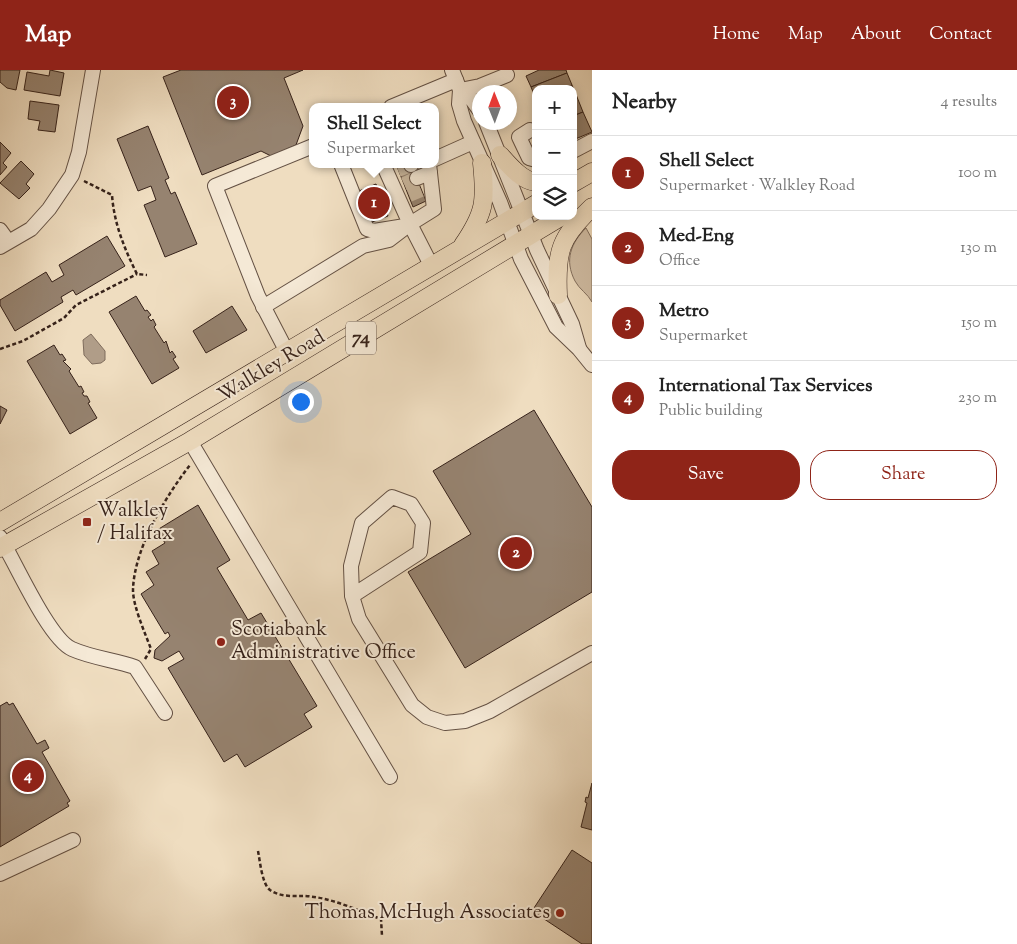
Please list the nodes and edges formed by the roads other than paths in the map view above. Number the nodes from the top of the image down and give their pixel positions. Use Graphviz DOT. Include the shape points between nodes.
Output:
graph roads {
  1 [pos="93,70"];
  2 [pos="507,75"];
  3 [pos="456,80"];
  4 [pos="472,100"];
  5 [pos="401,103"];
  6 [pos="489,130"];
  7 [pos="530,130"];
  8 [pos="592,141"];
  9 [pos="473,142"];
  10 [pos="309,148"];
  11 [pos="577,149"];
  12 [pos="500,155"];
  13 [pos="439,157"];
  14 [pos="532,159"];
  15 [pos="482,163"];
  16 [pos="343,168"];
  17 [pos="399,168"];
  18 [pos="592,172"];
  19 [pos="577,180"];
  20 [pos="532,182"];
  21 [pos="415,184"];
  22 [pos="592,198"];
  23 [pos="592,206"];
  24 [pos="577,207"];
  25 [pos="522,212"];
  26 [pos="555,220"];
  27 [pos="410,224"];
  28 [pos="531,234"];
  29 [pos="3,240"];
  30 [pos="514,244"];
  31 [pos="459,251"];
  32 [pos="432,267"];
  33 [pos="558,295"];
  34 [pos="263,307"];
  35 [pos="579,349"];
  36 [pos="290,350"];
  37 [pos="592,365"];
  38 [pos="308,370"];
  39 [pos="194,448"];
  40 [pos="0,522"];
  41 [pos="2,543"];
  42 [pos="352,596"];
  43 [pos="592,653"];
  44 [pos="165,713"];
  45 [pos="390,776"];
  46 [pos="73,840"];
  47 [pos="0,874"];
  1 -- 29 [label="street" via="72,175 31,229"];
  2 -- 3 [label="street" via="480,86"];
  3 -- 4 [label="street"];
  3 -- 5 [label="street"];
  3 -- 9 [label="street" via="459,104"];
  6 -- 12 [label="street"];
  7 -- 14 [label="street" via="519,137"];
  8 -- 11 [label="street"];
  9 -- 13 [label="street"];
  9 -- 15 [label="street"];
  10 -- 34 [label="street" via="215,186"];
  12 -- 20 [label="main road" via="515,171"];
  12 -- 25 [label="street"];
  15 -- 25 [label="street"];
  15 -- 31 [label="main road" via="483,205 479,222"];
  16 -- 27 [label="street" via="368,229 374,231"];
  17 -- 21 [label="street"];
  18 -- 19 [label="main road"];
  21 -- 27 [label="street"];
  21 -- 27 [label="street" via="434,209"];
  22 -- 24 [label="main road"];
  23 -- 33 [label="main road" via="565,236 558,266"];
  25 -- 28 [label="street"];
  25 -- 30 [label="street"];
  25 -- 31 [label="main road, Walkley Road / 74"];
  26 -- 28 [label="main road, Walkley Road / 74"];
  27 -- 32 [label="street"];
  27 -- 34 [label="street" via="389,240 363,246"];
  28 -- 30 [label="main road, Walkley Road / 74"];
  28 -- 33 [label="street"];
  30 -- 35 [label="street" via="556,327"];
  30 -- 38 [label="main road, Walkley Road / 74"];
  31 -- 32 [label="main road, Walkley Road / 74"];
  32 -- 36 [label="main road, Walkley Road / 74"];
  33 -- 35 [label="street" via="572,324"];
  34 -- 36 [label="street"];
  35 -- 37 [label="street"];
  36 -- 38 [label="main road"];
  36 -- 40 [label="main road, Walkley Road / 74"];
  38 -- 39 [label="main road, Walkley Road / 74"];
  39 -- 41 [label="main road, Walkley Road / 74"];
  39 -- 45 [label="street"];
  41 -- 44 [label="street" via="61,641 72,649 135,667"];
  42 -- 42 [label="street" via="420,552 423,523 411,504 392,497 362,523 351,566"];
  42 -- 43 [label="street" via="359,619 412,705 427,717 445,723 465,721 490,711"];
  46 -- 47 [label="street"];
}
